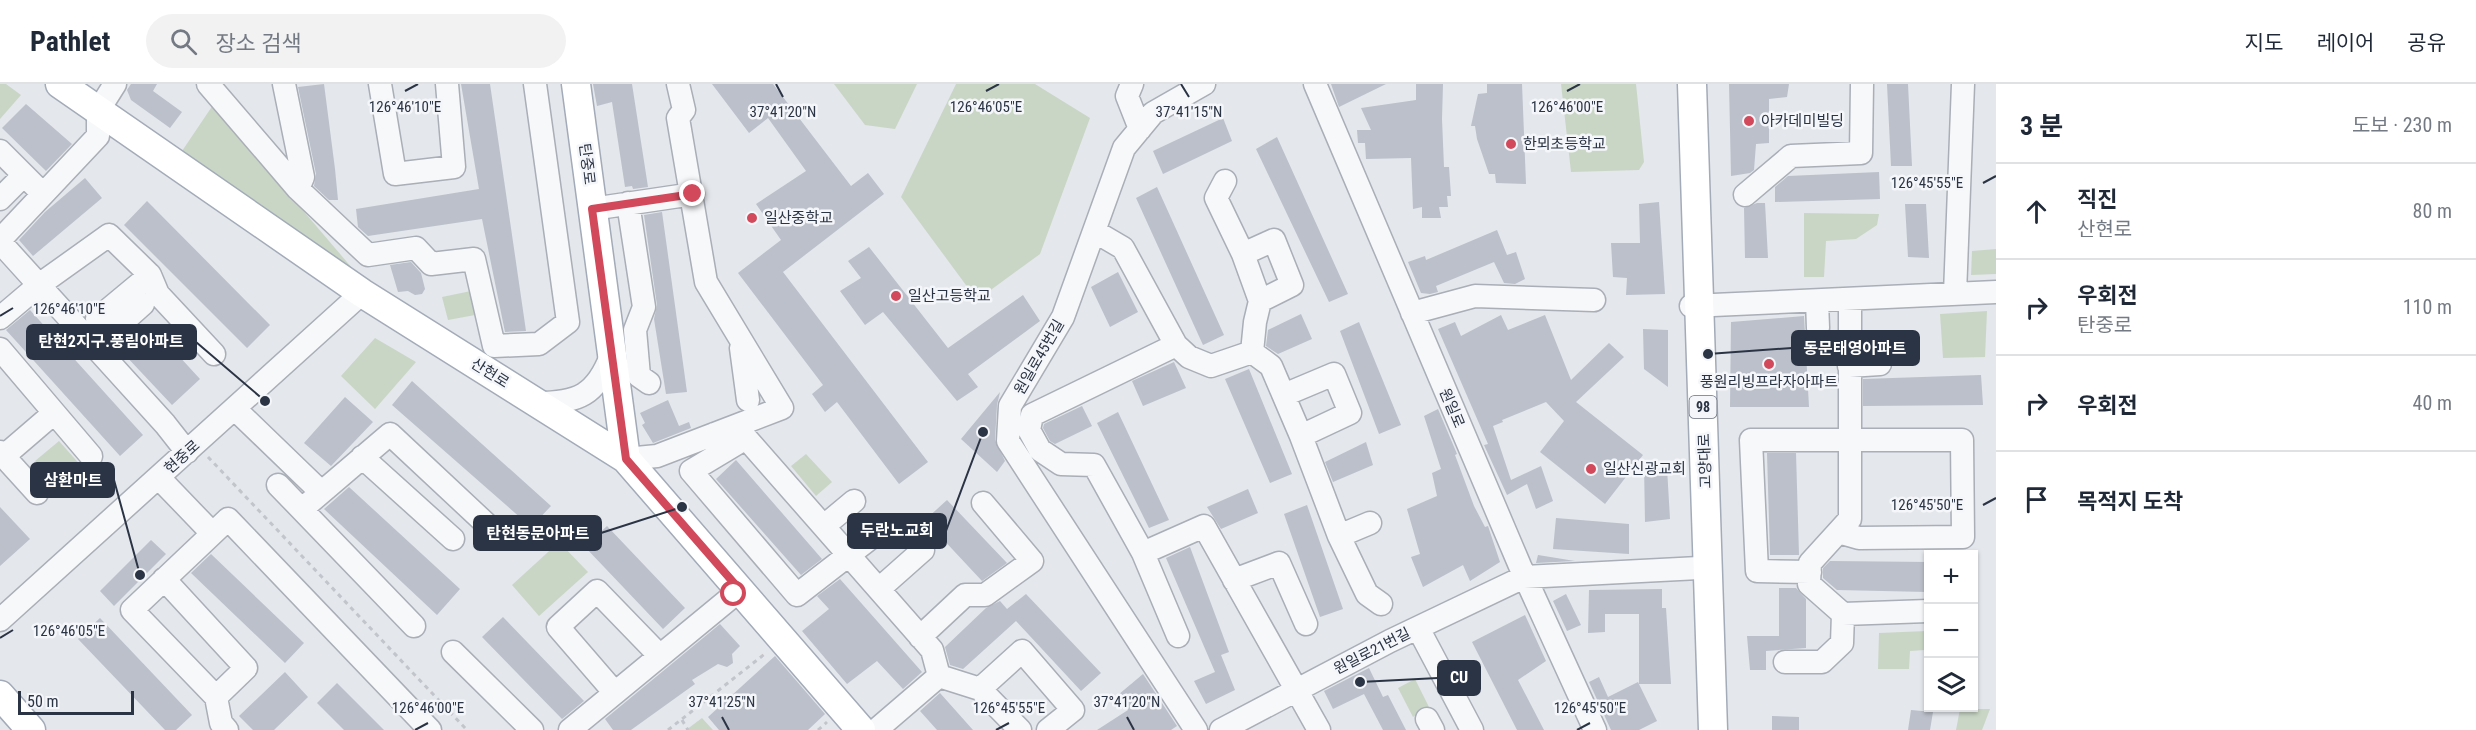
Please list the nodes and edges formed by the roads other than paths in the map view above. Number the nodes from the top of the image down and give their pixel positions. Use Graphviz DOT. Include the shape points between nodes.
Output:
graph roads {
  1 [pos="60,84"];
  2 [pos="115,84"];
  3 [pos="208,84"];
  4 [pos="284,84"];
  5 [pos="380,84"];
  6 [pos="447,84"];
  7 [pos="535,84"];
  8 [pos="576,84"];
  9 [pos="678,84"];
  10 [pos="1132,84"];
  11 [pos="1204,84"];
  12 [pos="1315,84"];
  13 [pos="1683,84"];
  14 [pos="1692,84"];
  15 [pos="1862,84"];
  16 [pos="1963,84"];
  17 [pos="99,111"];
  18 [pos="1140,129"];
  19 [pos="0,151"];
  20 [pos="24,176"];
  21 [pos="1225,181"];
  22 [pos="298,189"];
  23 [pos="43,194"];
  24 [pos="693,194"];
  25 [pos="1745,195"];
  26 [pos="0,199"];
  27 [pos="627,204"];
  28 [pos="592,209"];
  29 [pos="1094,231"];
  30 [pos="0,241"];
  31 [pos="1243,254"];
  32 [pos="150,275"];
  33 [pos="39,285"];
  34 [pos="1996,292"];
  35 [pos="362,293"];
  36 [pos="1955,294"];
  37 [pos="1850,299"];
  38 [pos="1594,300"];
  39 [pos="1260,301"];
  40 [pos="1817,301"];
  41 [pos="143,304"];
  42 [pos="1696,306"];
  43 [pos="1412,313"];
  44 [pos="0,318"];
  45 [pos="96,319"];
  46 [pos="1818,328"];
  47 [pos="740,337"];
  48 [pos="1176,345"];
  49 [pos="95,347"];
  50 [pos="0,348"];
  51 [pos="1252,352"];
  52 [pos="214,354"];
  53 [pos="611,356"];
  54 [pos="1880,364"];
  55 [pos="1849,366"];
  56 [pos="648,383"];
  57 [pos="1284,395"];
  58 [pos="748,400"];
  59 [pos="537,403"];
  60 [pos="235,409"];
  61 [pos="54,413"];
  62 [pos="1301,436"];
  63 [pos="1850,439"];
  64 [pos="720,442"];
  65 [pos="2,454"];
  66 [pos="197,454"];
  67 [pos="91,456"];
  68 [pos="362,457"];
  69 [pos="626,459"];
  70 [pos="159,478"];
  71 [pos="278,485"];
  72 [pos="321,492"];
  73 [pos="37,493"];
  74 [pos="854,501"];
  75 [pos="983,503"];
  76 [pos="302,509"];
  77 [pos="1370,524"];
  78 [pos="824,526"];
  79 [pos="1838,532"];
  80 [pos="212,533"];
  81 [pos="877,533"];
  82 [pos="498,535"];
  83 [pos="1339,536"];
  84 [pos="453,539"];
  85 [pos="922,550"];
  86 [pos="1143,553"];
  87 [pos="849,555"];
  88 [pos="1699,568"];
  89 [pos="1810,572"];
  90 [pos="1524,577"];
  91 [pos="164,579"];
  92 [pos="1234,580"];
  93 [pos="879,589"];
  94 [pos="740,590"];
  95 [pos="1381,604"];
  96 [pos="1924,611"];
  97 [pos="1843,614"];
  98 [pos="0,620"];
  99 [pos="1306,624"];
  100 [pos="414,626"];
  101 [pos="1418,628"];
  102 [pos="1178,636"];
  103 [pos="920,637"];
  104 [pos="453,652"];
  105 [pos="660,656"];
  106 [pos="1785,662"];
  107 [pos="939,676"];
  108 [pos="980,689"];
  109 [pos="1295,690"];
  110 [pos="615,693"];
  111 [pos="0,695"];
  112 [pos="216,697"];
  113 [pos="579,728"];
  114 [pos="31,730"];
  115 [pos="227,730"];
  116 [pos="430,730"];
  117 [pos="532,730"];
  118 [pos="861,730"];
  119 [pos="876,730"];
  120 [pos="1020,730"];
  121 [pos="1048,730"];
  122 [pos="1196,730"];
  123 [pos="1221,730"];
  124 [pos="1320,730"];
  125 [pos="1472,730"];
  126 [pos="1595,730"];
  127 [pos="1701,730"];
  128 [pos="1713,730"];
  1 -- 17 [label="main road, 산현로"];
  2 -- 17 [label="street"];
  3 -- 22 [label="street"];
  4 -- 22 [label="street" via="303,177"];
  5 -- 6 [label="street" via="395,174 454,167"];
  7 -- 22 [label="street" via="568,322 538,344 494,346 474,259 432,264 416,248 368,255"];
  8 -- 28 [label="main road, 탄중로"];
  9 -- 24 [label="street" via="684,110 678,118"];
  10 -- 18 [label="street" via="1127,96"];
  11 -- 18 [label="street, 원일로45번길" via="1153,113"];
  12 -- 43 [label="street, 원일로"];
  13 -- 42 [label="main road, 고양대로 / 98"];
  14 -- 42 [label="main road, 고양대로 / 98"];
  15 -- 25 [label="street" via="1861,153 1791,156"];
  16 -- 36 [label="street"];
  17 -- 23 [label="street" via="98,136"];
  17 -- 35 [label="main road, 산현로"];
  18 -- 29 [label="street, 원일로45번길" via="1124,148"];
  19 -- 20 [label="street"];
  20 -- 23 [label="street"];
  20 -- 26 [label="street"];
  21 -- 31 [label="street" via="1216,198"];
  23 -- 30 [label="street"];
  24 -- 27 [label="street"];
  24 -- 47 [label="street" via="706,282"];
  27 -- 28 [label="street"];
  27 -- 56 [label="street" via="644,307 635,330 639,376"];
  28 -- 53 [label="main road, 탄중로"];
  29 -- 48 [label="street" via="1123,248"];
  29 -- 122 [label="street, 원일로45번길" via="1063,318 1010,406 1008,441"];
  30 -- 33 [label="street"];
  31 -- 39 [label="street"];
  31 -- 39 [label="street" via="1274,240 1292,285"];
  32 -- 33 [label="street" via="110,235"];
  32 -- 45 [label="street"];
  32 -- 52 [label="street" via="158,294"];
  33 -- 44 [label="street"];
  33 -- 49 [label="street"];
  34 -- 36 [label="street"];
  35 -- 59 [label="main road, 산현로"];
  35 -- 60 [label="street, 현중로"];
  36 -- 37 [label="street"];
  37 -- 40 [label="street"];
  37 -- 55 [label="street"];
  38 -- 43 [label="street" via="1475,296"];
  39 -- 51 [label="street"];
  40 -- 42 [label="street"];
  40 -- 46 [label="street"];
  41 -- 49 [label="street"];
  42 -- 88 [label="main road, 고양대로 / 98"];
  42 -- 128 [label="main road, 고양대로 / 98"];
  43 -- 90 [label="street, 원일로"];
  47 -- 58 [label="street"];
  47 -- 64 [label="street" via="782,408"];
  48 -- 51 [label="street" via="1188,357 1211,366"];
  48 -- 86 [label="street" via="1032,415 1029,430 1040,450 1061,464 1094,465"];
  49 -- 66 [label="street"];
  50 -- 61 [label="street"];
  51 -- 57 [label="street" via="1271,366"];
  53 -- 59 [label="street" via="603,378 585,394 562,403"];
  53 -- 69 [label="main road, 탄중로"];
  54 -- 55 [label="street"];
  55 -- 63 [label="street"];
  57 -- 62 [label="street"];
  57 -- 62 [label="street" via="1334,374 1350,413"];
  59 -- 69 [label="main road, 산현로"];
  60 -- 66 [label="street, 현중로"];
  60 -- 72 [label="street"];
  61 -- 65 [label="street"];
  61 -- 67 [label="street"];
  62 -- 83 [label="street"];
  63 -- 79 [label="street" via="1850,519"];
  63 -- 79 [label="street" via="1962,440 1963,537 1859,538"];
  63 -- 89 [label="street" via="1751,440 1757,571"];
  64 -- 69 [label="street"];
  64 -- 78 [label="street" via="746,438"];
  64 -- 87 [label="street" via="691,471 797,595"];
  65 -- 73 [label="street"];
  66 -- 70 [label="street, 현중로"];
  68 -- 72 [label="street"];
  68 -- 82 [label="street" via="390,434"];
  68 -- 84 [label="street"];
  69 -- 94 [label="main road, 산현로"];
  70 -- 80 [label="street"];
  70 -- 98 [label="street, 현중로"];
  71 -- 76 [label="street"];
  72 -- 76 [label="street"];
  74 -- 78 [label="street"];
  75 -- 103 [label="street" via="1032,561 985,595 965,595"];
  76 -- 100 [label="street"];
  77 -- 83 [label="street"];
  78 -- 87 [label="street"];
  79 -- 89 [label="street" via="1810,563"];
  80 -- 91 [label="street"];
  80 -- 116 [label="street" via="228,519"];
  81 -- 87 [label="street"];
  83 -- 95 [label="street" via="1367,594"];
  85 -- 93 [label="street"];
  86 -- 92 [label="street" via="1204,526"];
  86 -- 102 [label="street"];
  87 -- 93 [label="street"];
  88 -- 90 [label="street"];
  88 -- 127 [label="main road, 고양대로 / 98"];
  89 -- 97 [label="street" via="1809,584"];
  90 -- 101 [label="street, 원일로21번길"];
  90 -- 126 [label="street, 원일로"];
  91 -- 112 [label="street" via="246,668"];
  91 -- 112 [label="street" via="132,610"];
  92 -- 99 [label="street" via="1279,563"];
  92 -- 109 [label="street"];
  93 -- 103 [label="street"];
  94 -- 105 [label="street"];
  94 -- 118 [label="main road, 산현로"];
  96 -- 97 [label="street"];
  97 -- 106 [label="street" via="1842,643 1821,662"];
  101 -- 109 [label="street, 원일로21번길"];
  101 -- 125 [label="street"];
  103 -- 107 [label="street" via="932,650"];
  104 -- 117 [label="street"];
  105 -- 110 [label="street"];
  105 -- 110 [label="street" via="597,591 558,627"];
  107 -- 108 [label="street"];
  107 -- 119 [label="street"];
  108 -- 120 [label="street"];
  108 -- 121 [label="street" via="1022,651 1073,710"];
  109 -- 123 [label="street, 원일로21번길"];
  109 -- 124 [label="street"];
  110 -- 113 [label="street"];
  111 -- 114 [label="main road"];
  112 -- 115 [label="street" via="221,723"];
}
